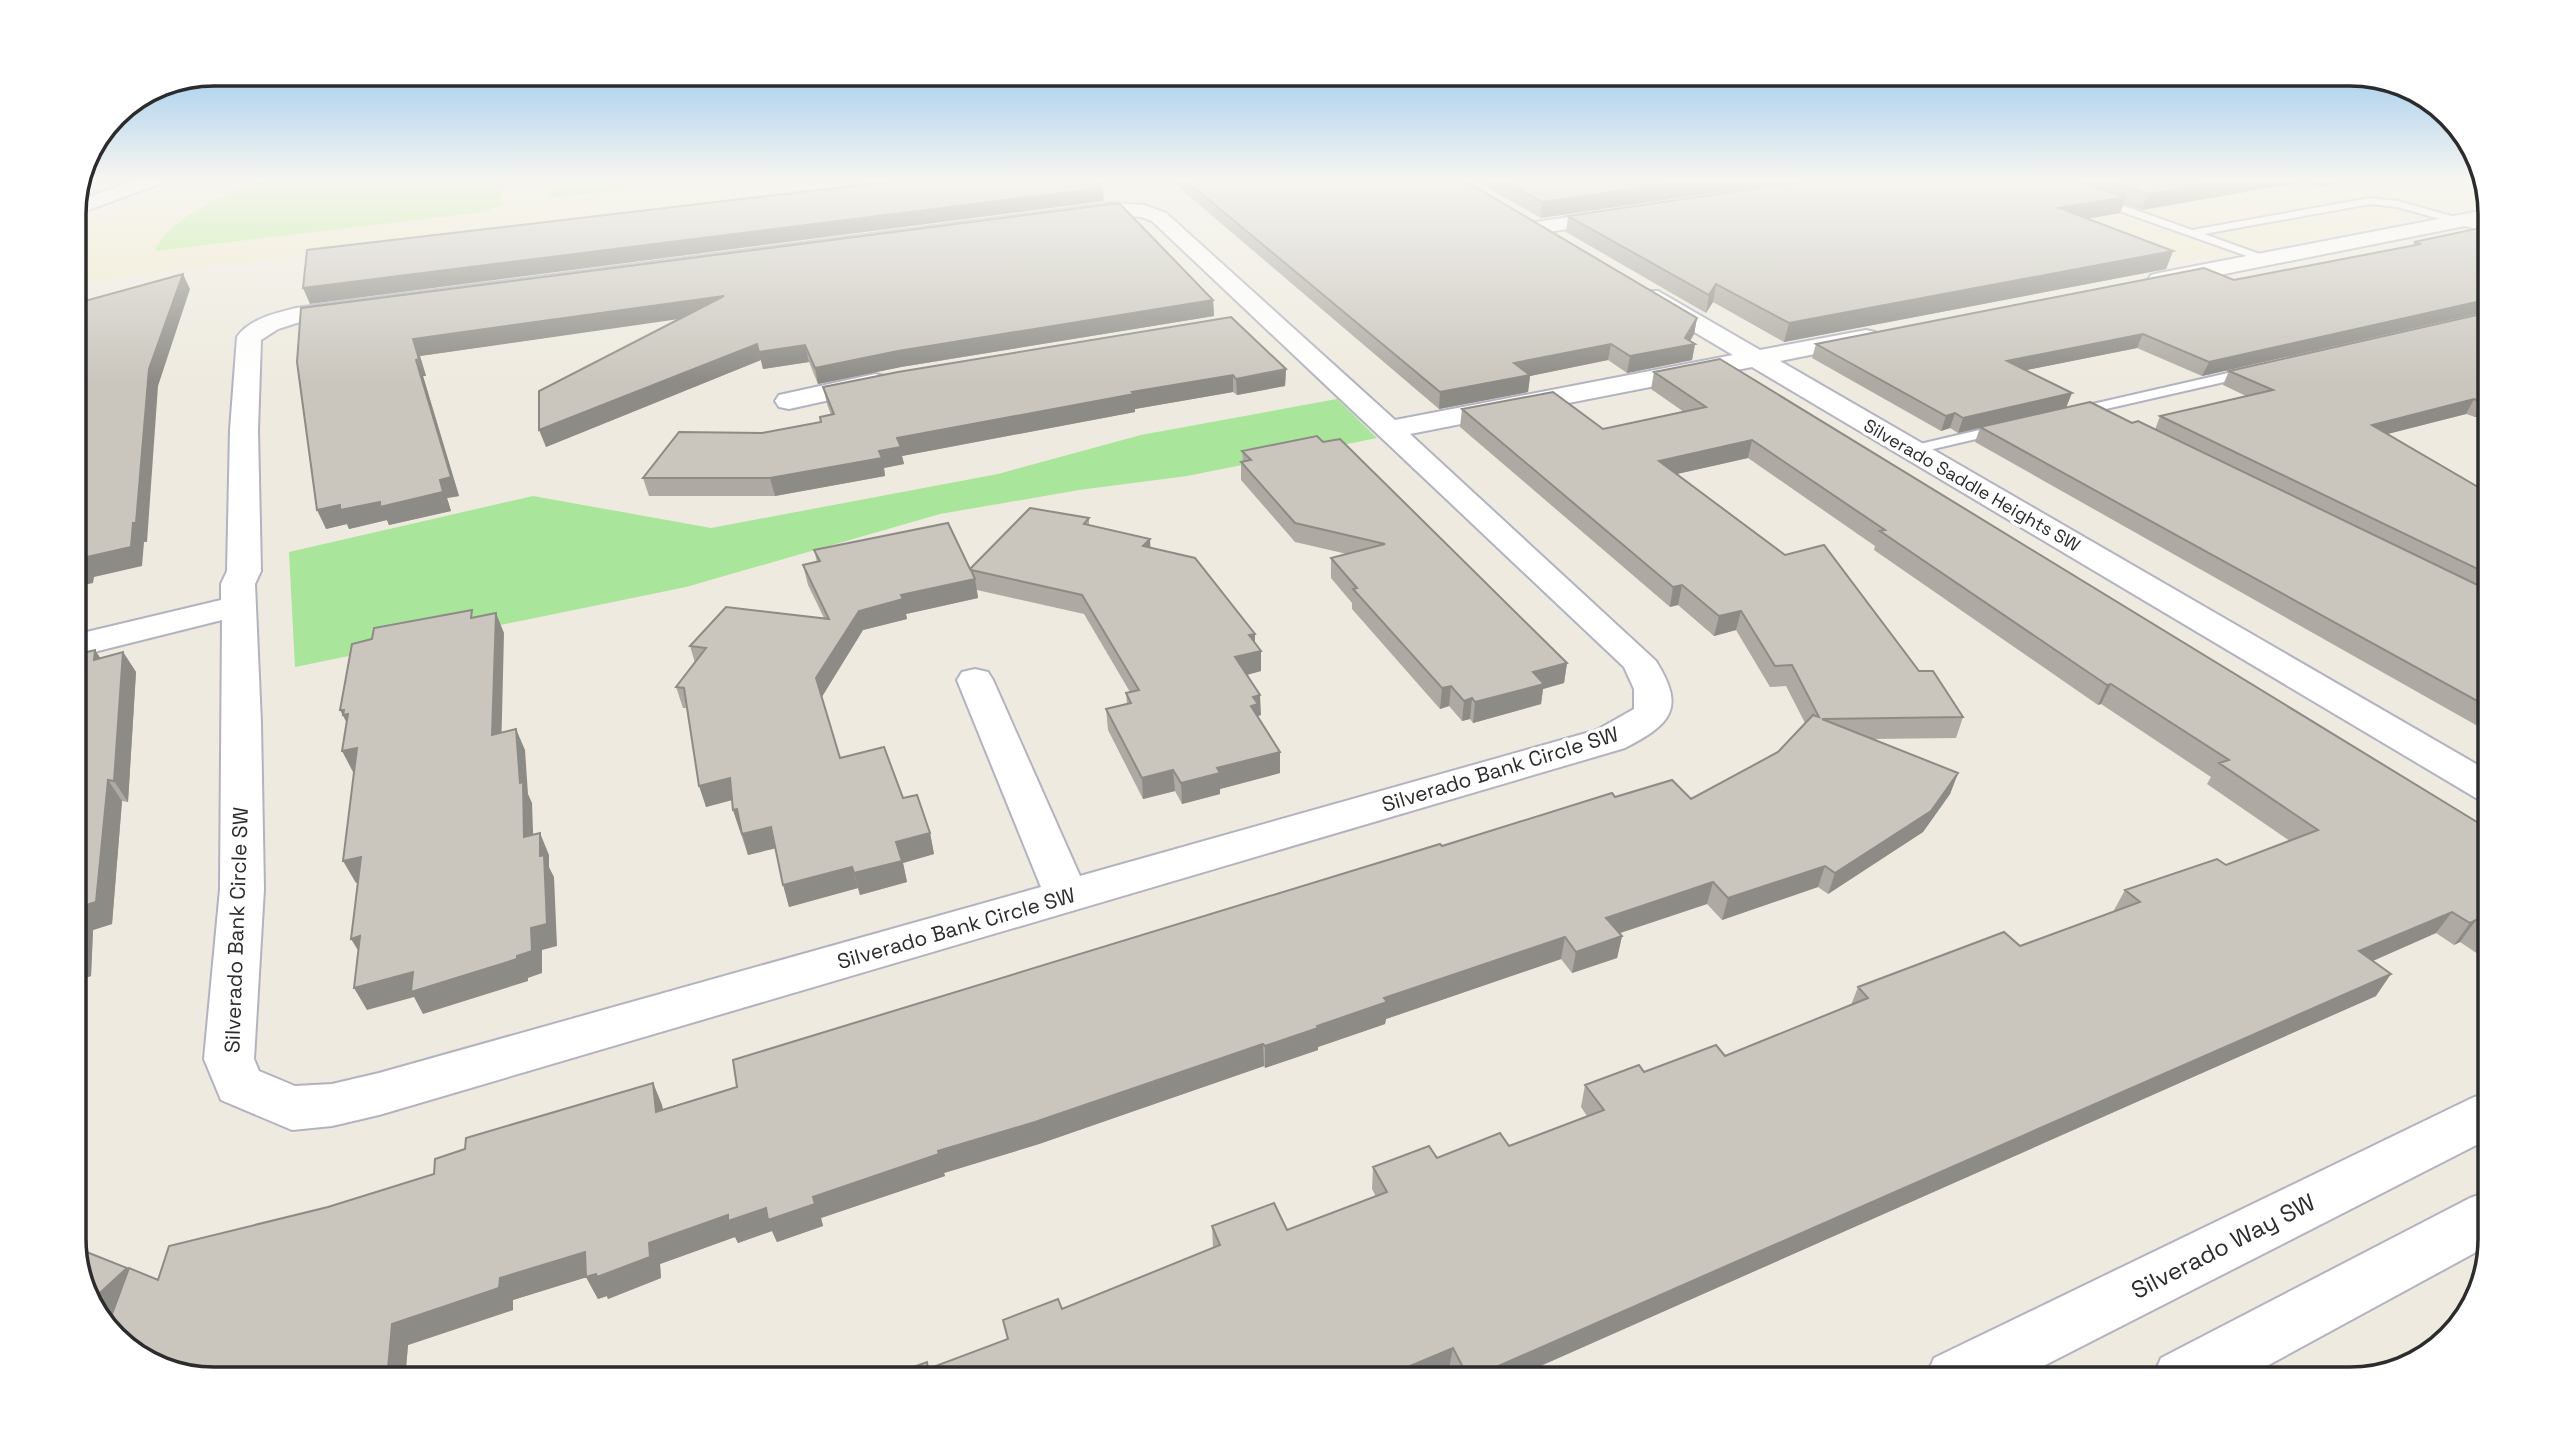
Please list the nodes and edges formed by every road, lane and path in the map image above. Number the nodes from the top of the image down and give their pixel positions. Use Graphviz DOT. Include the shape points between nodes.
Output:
graph roads {
  1 [pos="822,247"];
  2 [pos="1185,247"];
  3 [pos="1567,247"];
  4 [pos="2231,247"];
  5 [pos="2328,247"];
  6 [pos="1571,249"];
  7 [pos="2264,259"];
  8 [pos="2141,283"];
  9 [pos="1630,284"];
  10 [pos="1894,332"];
  11 [pos="1757,358"];
  12 [pos="2264,369"];
  13 [pos="901,378"];
  14 [pos="789,401"];
  15 [pos="2091,408"];
  16 [pos="2066,414"];
  17 [pos="2116,421"];
  18 [pos="2014,426"];
  19 [pos="1389,430"];
  20 [pos="1912,450"];
  21 [pos="238,595"];
  22 [pos="86,621"];
  23 [pos="86,642"];
  24 [pos="975,680"];
  25 [pos="2478,782"];
  26 [pos="1067,896"];
  27 [pos="2478,1119"];
  28 [pos="2478,1222"];
  29 [pos="1982,1367"];
  30 [pos="2207,1367"];
  1 -- 21 [label="street, Silverado Bank Circle SW" via="296,315 268,324 249,337 244,571"];
  2 -- 19 [label="street, Silverado Bank Circle SW" via="1250,320"];
  3 -- 6 [label="street"];
  4 -- 7 [label="lane"];
  5 -- 7 [label="street"];
  7 -- 8 [label="street"];
  9 -- 11 [label="street, Silverado Saddle Heights SW"];
  10 -- 11 [label="street"];
  11 -- 19 [label="street"];
  11 -- 20 [label="street, Silverado Saddle Heights SW"];
  12 -- 15 [label="lane"];
  13 -- 14 [label="street"];
  15 -- 16 [label="lane"];
  15 -- 17 [label="lane"];
  18 -- 20 [label="lane"];
  19 -- 26 [label="street, Silverado Bank Circle SW" via="1638,661 1656,693 1654,707 1643,723 1611,739"];
  20 -- 25 [label="street, Silverado Saddle Heights SW"];
  21 -- 22 [label="street"];
  21 -- 23 [label="street"];
  21 -- 26 [label="street, Silverado Bank Circle SW" via="242,889 229,1059 239,1085 292,1108 379,1094"];
  24 -- 26 [label="street"];
  27 -- 29 [label="street, Silverado Way SW"];
  28 -- 30 [label="street"];
}
